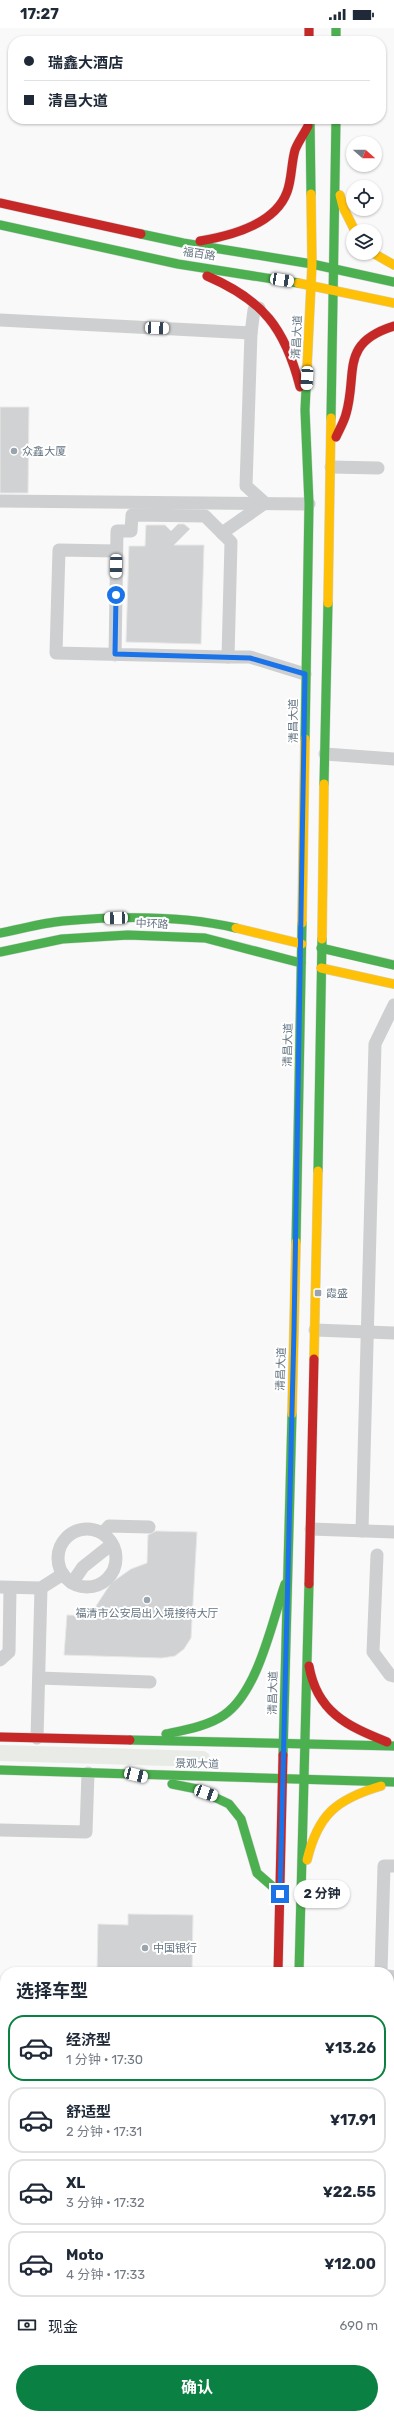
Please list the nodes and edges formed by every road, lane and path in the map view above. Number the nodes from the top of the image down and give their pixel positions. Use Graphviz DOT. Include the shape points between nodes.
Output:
graph roads {
  1 [pos="308,124"];
  2 [pos="310,124"];
  3 [pos="336,124"];
  4 [pos="335,165"];
  5 [pos="0,203"];
  6 [pos="350,224"];
  7 [pos="0,225"];
  8 [pos="183,243"];
  9 [pos="382,258"];
  10 [pos="178,264"];
  11 [pos="312,264"];
  12 [pos="394,265"];
  13 [pos="334,268"];
  14 [pos="394,282"];
  15 [pos="312,285"];
  16 [pos="334,290"];
  17 [pos="394,303"];
  18 [pos="259,308"];
  19 [pos="0,320"];
  20 [pos="394,326"];
  21 [pos="251,333"];
  22 [pos="305,410"];
  23 [pos="332,448"];
  24 [pos="331,467"];
  25 [pos="378,468"];
  26 [pos="0,501"];
  27 [pos="265,503"];
  28 [pos="309,504"];
  29 [pos="222,533"];
  30 [pos="116,551"];
  31 [pos="115,654"];
  32 [pos="228,657"];
  33 [pos="305,674"];
  34 [pos="325,754"];
  35 [pos="394,759"];
  36 [pos="0,933"];
  37 [pos="302,944"];
  38 [pos="321,948"];
  39 [pos="0,952"];
  40 [pos="301,963"];
  41 [pos="394,965"];
  42 [pos="321,968"];
  43 [pos="394,984"];
  44 [pos="394,1005"];
  45 [pos="315,1330"];
  46 [pos="367,1332"];
  47 [pos="394,1333"];
  48 [pos="149,1527"];
  49 [pos="311,1529"];
  50 [pos="362,1530"];
  51 [pos="394,1532"];
  52 [pos="103,1533"];
  53 [pos="112,1544"];
  54 [pos="377,1555"];
  55 [pos="63,1574"];
  56 [pos="287,1577"];
  57 [pos="72,1583"];
  58 [pos="5,1587"];
  59 [pos="41,1588"];
  60 [pos="306,1635"];
  61 [pos="0,1660"];
  62 [pos="394,1676"];
  63 [pos="39,1678"];
  64 [pos="150,1682"];
  65 [pos="0,1737"];
  66 [pos="36,1738"];
  67 [pos="135,1741"];
  68 [pos="284,1744"];
  69 [pos="304,1744"];
  70 [pos="394,1745"];
  71 [pos="0,1770"];
  72 [pos="88,1773"];
  73 [pos="136,1775"];
  74 [pos="283,1779"];
  75 [pos="303,1779"];
  76 [pos="394,1782"];
  77 [pos="0,1830"];
  78 [pos="394,1866"];
  79 [pos="300,1893"];
  80 [pos="280,1894"];
  81 [pos="278,1967"];
  82 [pos="299,1967"];
  83 [pos="382,1967"];
  1 -- 8 [label="main road" via="295,150 286,196 272,213 245,230 216,239"];
  2 -- 11 [label="main road, 清昌大道"];
  3 -- 4 [label="main road"];
  4 -- 6 [label="main road" via="342,207"];
  4 -- 13 [label="main road"];
  5 -- 8 [label="main road, 福百路"];
  7 -- 10 [label="main road, 福百路"];
  8 -- 11 [label="main road, 福百路"];
  9 -- 12 [label="main road"];
  10 -- 15 [label="main road, 福百路"];
  10 -- 18 [label="main road" via="234,288"];
  11 -- 13 [label="main road, 福百路"];
  11 -- 15 [label="main road, 清昌大道"];
  13 -- 14 [label="main road, 福百路"];
  13 -- 16 [label="main road"];
  15 -- 16 [label="main road, 福百路"];
  15 -- 22 [label="main road, 清昌大道"];
  16 -- 17 [label="main road, 福百路"];
  16 -- 23 [label="main road"];
  18 -- 21 [label="street" via="254,310"];
  18 -- 22 [label="main road" via="290,350"];
  19 -- 21 [label="street"];
  20 -- 23 [label="main road" via="378,331 362,344 352,363 346,414"];
  21 -- 27 [label="street" via="246,486"];
  22 -- 28 [label="main road, 清昌大道"];
  23 -- 24 [label="main road"];
  24 -- 25 [label="street"];
  24 -- 34 [label="main road"];
  26 -- 27 [label="street"];
  27 -- 28 [label="street"];
  27 -- 29 [label="street"];
  28 -- 33 [label="main road, 清昌大道"];
  29 -- 30 [label="street" via="205,516 132,515 131,531 117,531"];
  29 -- 32 [label="street" via="231,542"];
  30 -- 31 [label="street"];
  30 -- 31 [label="street" via="59,550 56,653"];
  31 -- 32 [label="street"];
  32 -- 33 [label="street" via="250,658"];
  33 -- 37 [label="main road, 清昌大道"];
  34 -- 35 [label="street"];
  34 -- 38 [label="main road"];
  36 -- 37 [label="main road, 中环路" via="62,921 137,918 207,921"];
  37 -- 40 [label="main road, 清昌大道"];
  38 -- 41 [label="main road"];
  38 -- 42 [label="main road"];
  39 -- 40 [label="main road, 中环路" via="62,939 128,935 197,938"];
  40 -- 56 [label="main road, 清昌大道"];
  42 -- 43 [label="main road"];
  42 -- 45 [label="main road"];
  44 -- 46 [label="street" via="375,1044"];
  45 -- 46 [label="street"];
  45 -- 49 [label="main road"];
  46 -- 47 [label="street"];
  46 -- 50 [label="street"];
  48 -- 52 [label="street" via="109,1526"];
  49 -- 50 [label="street"];
  49 -- 60 [label="main road"];
  50 -- 51 [label="street"];
  52 -- 53 [label="street"];
  52 -- 55 [label="street" via="85,1529 68,1536 59,1551 58,1560"];
  53 -- 57 [label="street" via="83,1567"];
  53 -- 57 [label="street" via="116,1559 109,1577 92,1587"];
  54 -- 62 [label="street" via="373,1652 390,1675"];
  55 -- 57 [label="street"];
  55 -- 59 [label="street"];
  56 -- 67 [label="main road" via="260,1659 241,1696 225,1714 190,1729"];
  56 -- 68 [label="main road, 清昌大道"];
  58 -- 59 [label="street"];
  58 -- 61 [label="street" via="9,1652"];
  59 -- 63 [label="street"];
  60 -- 69 [label="main road"];
  60 -- 70 [label="main road" via="309,1672 324,1707 357,1729"];
  63 -- 64 [label="street"];
  63 -- 66 [label="street"];
  65 -- 66 [label="main road, 景观大道"];
  66 -- 67 [label="main road, 景观大道"];
  67 -- 68 [label="main road, 景观大道"];
  68 -- 69 [label="main road, 景观大道"];
  68 -- 74 [label="main road, 清昌大道"];
  69 -- 70 [label="main road, 景观大道"];
  69 -- 75 [label="main road"];
  71 -- 72 [label="main road, 景观大道"];
  72 -- 73 [label="main road, 景观大道"];
  72 -- 77 [label="street" via="86,1832"];
  73 -- 74 [label="main road, 景观大道"];
  73 -- 80 [label="main road" via="197,1790 229,1804 241,1819 258,1873"];
  74 -- 75 [label="main road, 景观大道"];
  74 -- 80 [label="main road, 清昌大道"];
  75 -- 76 [label="main road, 景观大道"];
  75 -- 79 [label="main road"];
  76 -- 79 [label="main road" via="340,1801 320,1821 310,1842"];
  78 -- 83 [label="street" via="384,1866"];
  79 -- 82 [label="main road"];
  80 -- 81 [label="main road, 清昌大道"];
}
